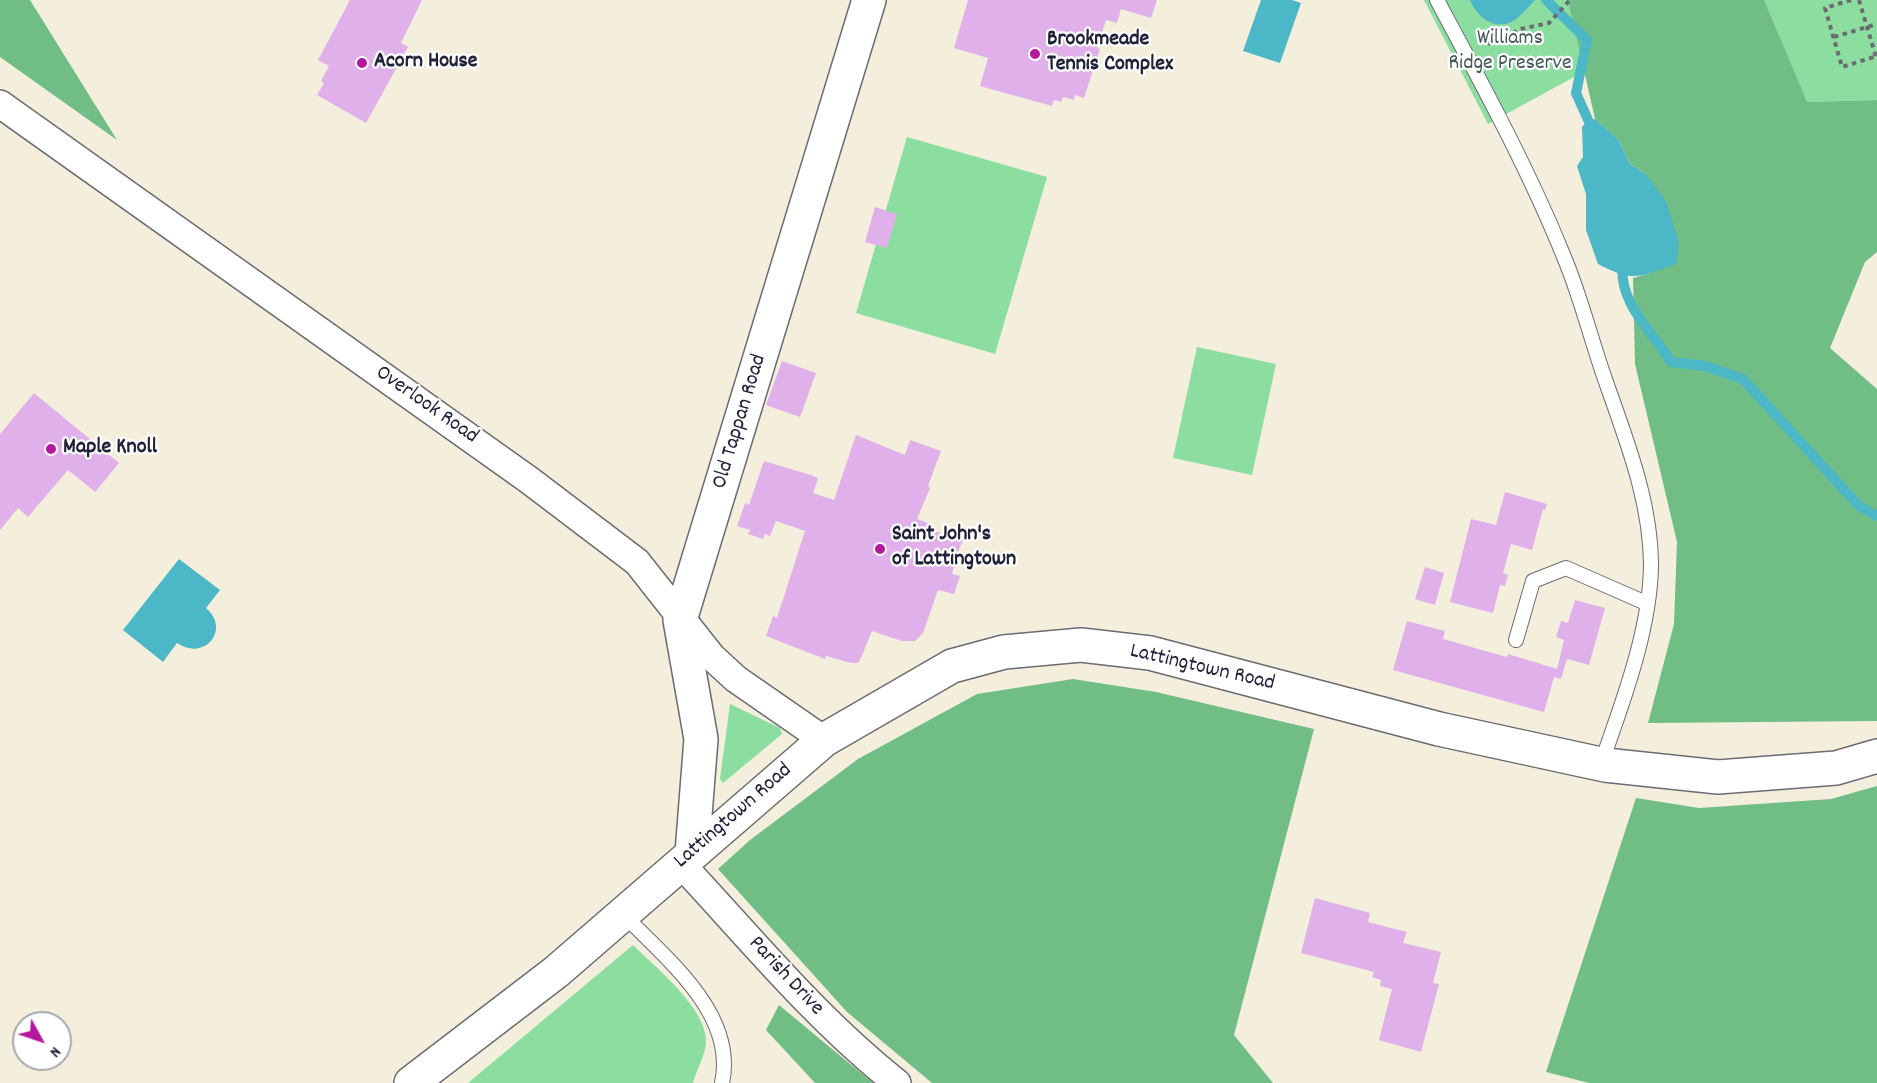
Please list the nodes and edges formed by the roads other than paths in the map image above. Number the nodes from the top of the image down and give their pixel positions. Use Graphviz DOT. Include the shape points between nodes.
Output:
graph roads {
  1 [pos="869,0"];
  2 [pos="1437,0"];
  3 [pos="0,104"];
  4 [pos="1646,603"];
  5 [pos="680,620"];
  6 [pos="1516,640"];
  7 [pos="824,740"];
  8 [pos="1877,756"];
  9 [pos="1601,764"];
  10 [pos="686,858"];
  11 [pos="622,913"];
  12 [pos="411,1083"];
  13 [pos="722,1083"];
  14 [pos="897,1083"];
  1 -- 5 [label="street, Old Tappan Road"];
  2 -- 4 [label="lane" via="1495,106 1564,257 1627,440 1650,543"];
  3 -- 5 [label="street, Overlook Road" via="547,493 637,562"];
  4 -- 6 [label="lane" via="1566,568 1533,581"];
  4 -- 9 [label="lane" via="1628,689"];
  5 -- 7 [label="street, Overlook Road" via="736,679"];
  5 -- 10 [label="street, Old Tappan Road" via="701,739"];
  7 -- 9 [label="street, Lattingtown Road" via="952,666 1004,652 1081,645 1150,653 1439,729"];
  7 -- 10 [label="street, Lattingtown Road"];
  8 -- 9 [label="street, Lattingtown Road" via="1836,768 1718,777"];
  10 -- 11 [label="street, Lattingtown Road"];
  10 -- 14 [label="street, Parish Drive" via="819,1015"];
  11 -- 12 [label="street, Lattingtown Road" via="556,972"];
  11 -- 13 [label="lane" via="691,986 713,1016 722,1044"];
}
